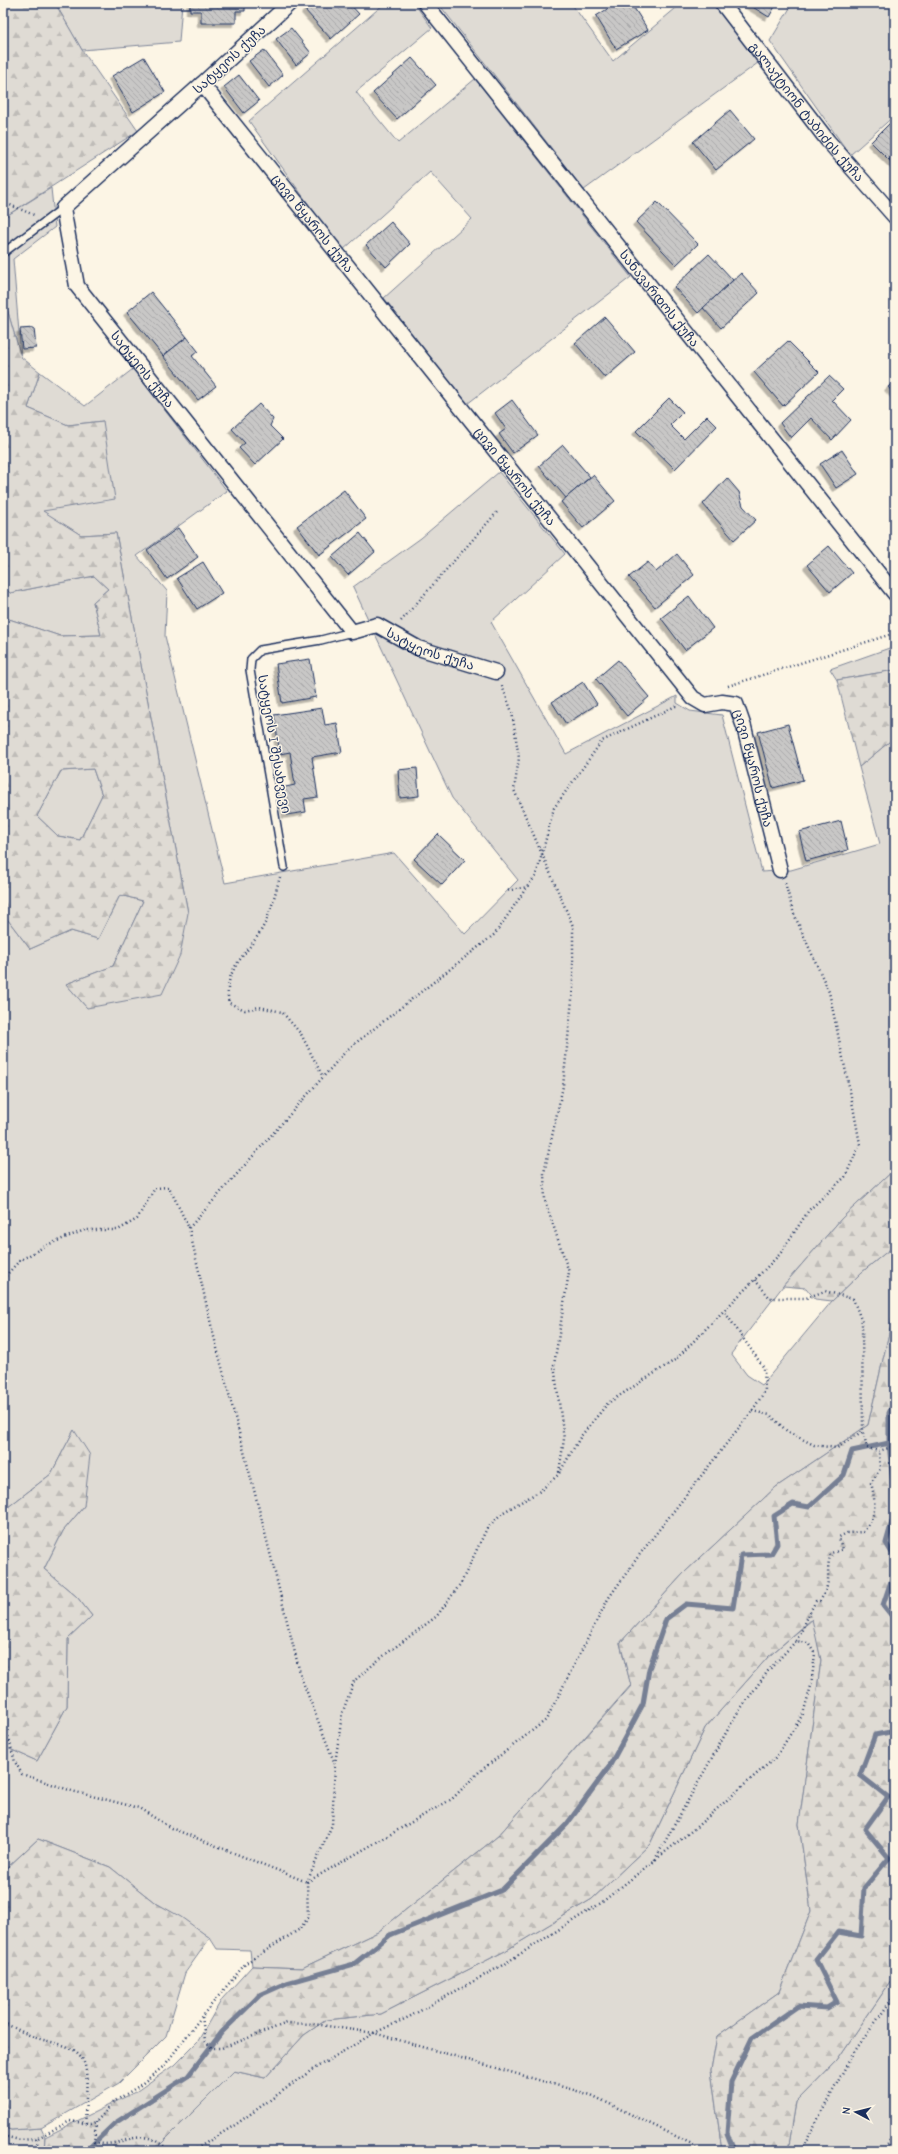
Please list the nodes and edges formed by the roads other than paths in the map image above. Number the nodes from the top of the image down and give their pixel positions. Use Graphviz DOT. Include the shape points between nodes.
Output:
graph roads {
  1 [pos="290,3"];
  2 [pos="425,3"];
  3 [pos="722,3"];
  4 [pos="202,84"];
  5 [pos="63,208"];
  6 [pos="895,217"];
  7 [pos="3,253"];
  8 [pos="895,594"];
  9 [pos="352,632"];
  10 [pos="496,672"];
  11 [pos="284,867"];
  12 [pos="780,870"];
  1 -- 4 [label="street, სატყეოს ქუჩა"];
  2 -- 8 [label="street, სანავარდოს ქუჩა"];
  3 -- 6 [label="street, გალაქტიონ ტაბიძის ქუჩა" via="828,141"];
  4 -- 5 [label="street, სატყეოს ქუჩა"];
  4 -- 12 [label="street, ცივი წყაროს ქუჩა" via="693,698 706,704 736,704"];
  5 -- 7 [label="lane"];
  5 -- 9 [label="street, სატყეოს ქუჩა" via="77,286"];
  9 -- 10 [label="street, სატყეოს ქუჩა" via="377,625 418,648"];
  9 -- 11 [label="lane, სატყეოს I შესახვევი" via="260,650 251,659 250,670"];
}
